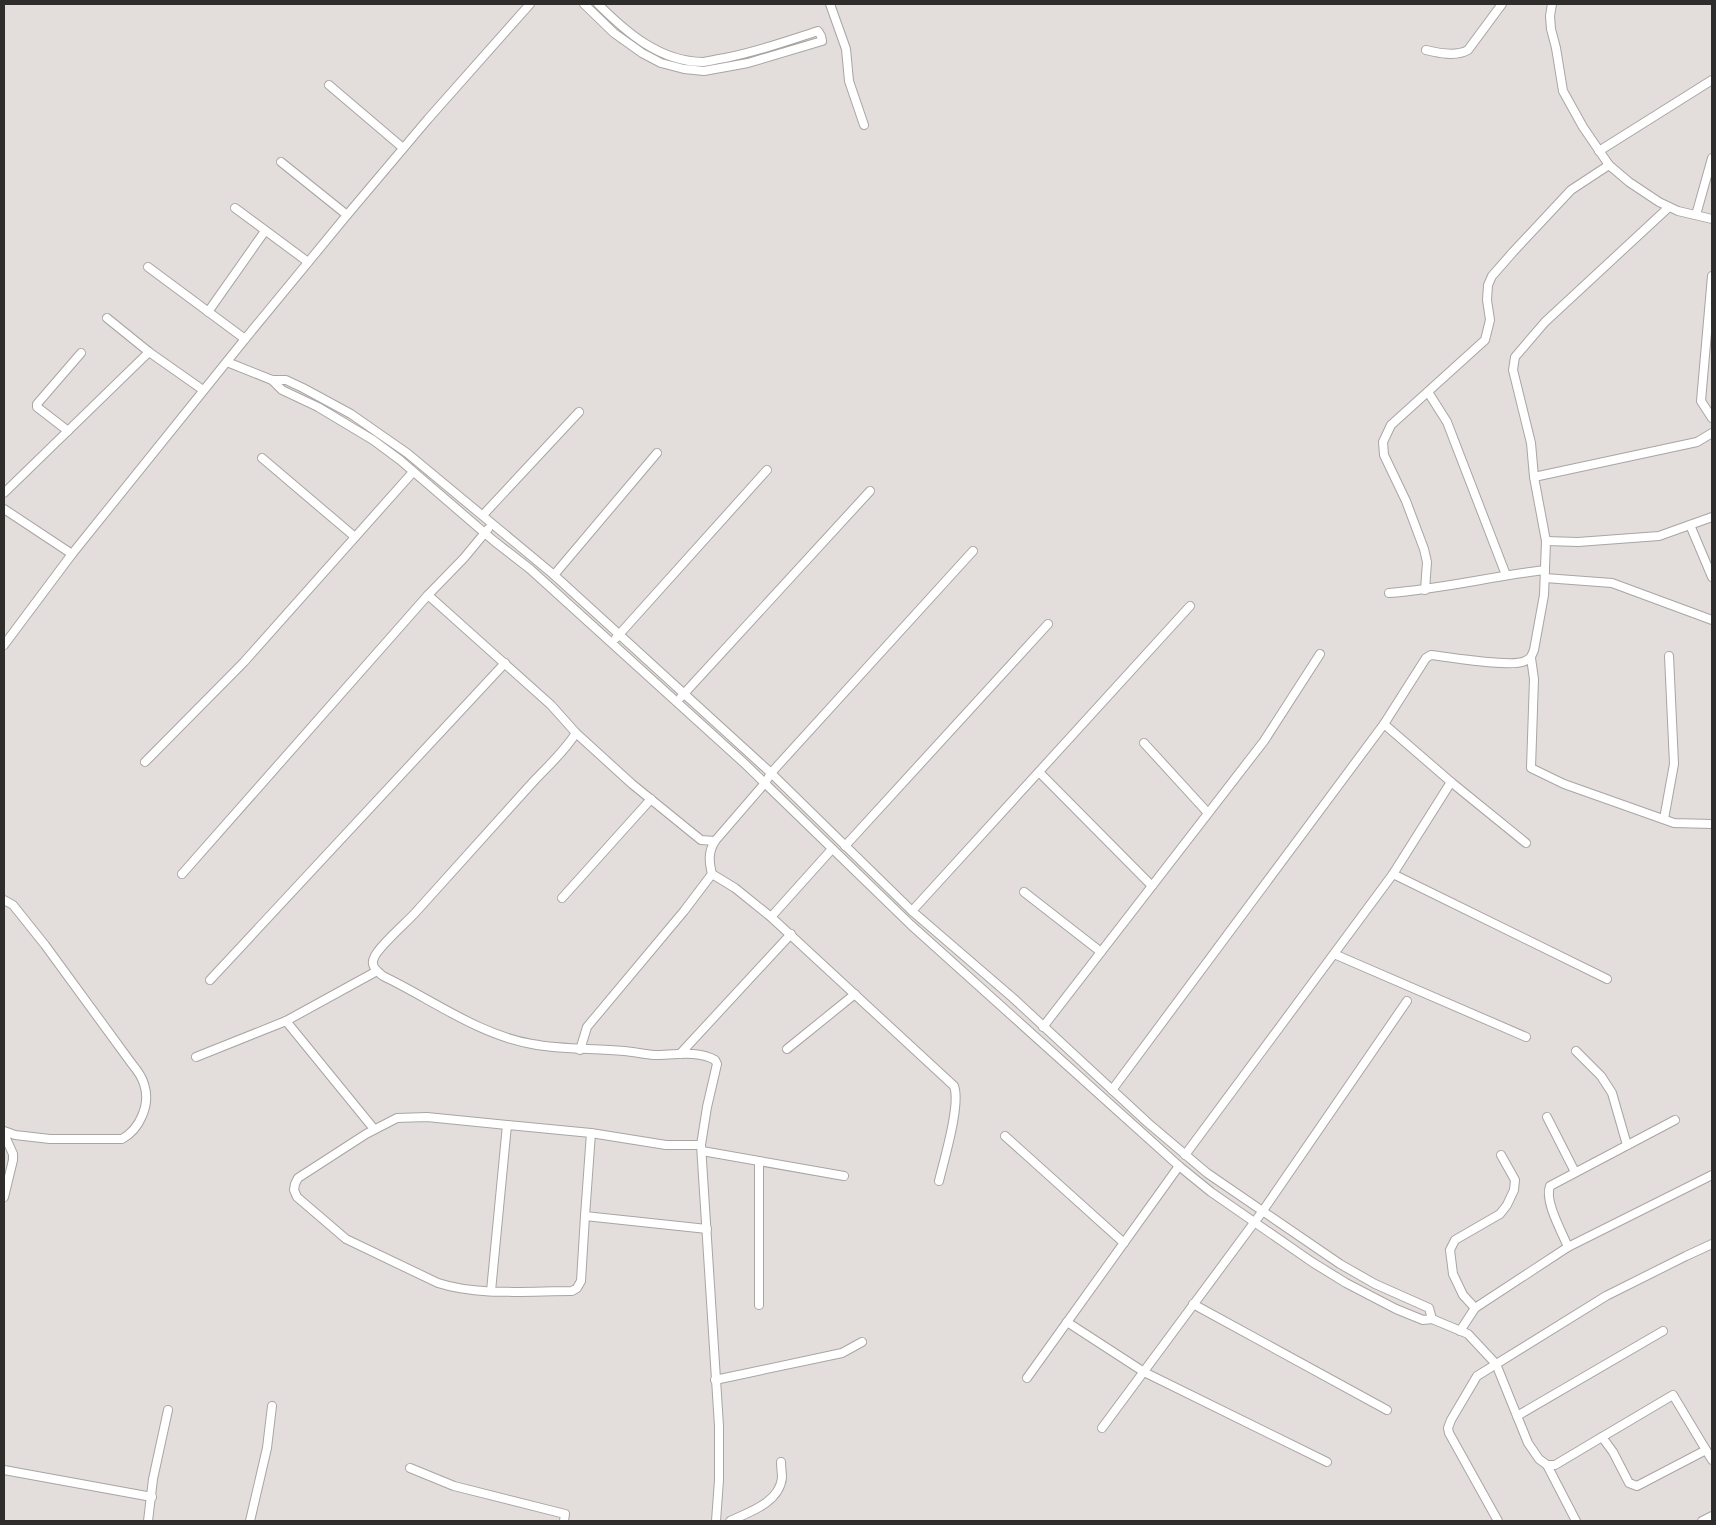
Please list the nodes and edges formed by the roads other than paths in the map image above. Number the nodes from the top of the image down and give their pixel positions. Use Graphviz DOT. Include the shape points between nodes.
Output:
graph roads {
  1 [pos="530,4"];
  2 [pos="584,4"];
  3 [pos="598,4"];
  4 [pos="830,4"];
  5 [pos="1502,4"];
  6 [pos="1552,4"];
  7 [pos="647,45"];
  8 [pos="1426,50"];
  9 [pos="642,53"];
  10 [pos="744,54"];
  11 [pos="704,62"];
  12 [pos="748,63"];
  13 [pos="704,71"];
  14 [pos="1712,81"];
  15 [pos="329,85"];
  16 [pos="1712,85"];
  17 [pos="864,125"];
  18 [pos="403,148"];
  19 [pos="1599,151"];
  20 [pos="1712,158"];
  21 [pos="281,162"];
  22 [pos="1609,165"];
  23 [pos="1669,206"];
  24 [pos="235,208"];
  25 [pos="347,215"];
  26 [pos="1696,215"];
  27 [pos="1712,219"];
  28 [pos="265,231"];
  29 [pos="308,262"];
  30 [pos="148,267"];
  31 [pos="1712,276"];
  32 [pos="208,312"];
  33 [pos="107,318"];
  34 [pos="245,339"];
  35 [pos="149,352"];
  36 [pos="81,353"];
  37 [pos="227,362"];
  38 [pos="272,380"];
  39 [pos="203,390"];
  40 [pos="1428,392"];
  41 [pos="579,412"];
  42 [pos="1712,418"];
  43 [pos="68,431"];
  44 [pos="1712,433"];
  45 [pos="657,453"];
  46 [pos="262,458"];
  47 [pos="767,470"];
  48 [pos="413,472"];
  49 [pos="1534,477"];
  50 [pos="870,491"];
  51 [pos="4,494"];
  52 [pos="4,509"];
  53 [pos="483,515"];
  54 [pos="1712,518"];
  55 [pos="492,524"];
  56 [pos="1690,525"];
  57 [pos="486,532"];
  58 [pos="356,537"];
  59 [pos="1546,541"];
  60 [pos="973,551"];
  61 [pos="72,554"];
  62 [pos="1545,574"];
  63 [pos="554,575"];
  64 [pos="1506,575"];
  65 [pos="1712,576"];
  66 [pos="1425,590"];
  67 [pos="1389,593"];
  68 [pos="428,595"];
  69 [pos="1190,606"];
  70 [pos="1712,620"];
  71 [pos="1048,624"];
  72 [pos="618,635"];
  73 [pos="611,643"];
  74 [pos="4,645"];
  75 [pos="1320,654"];
  76 [pos="1669,656"];
  77 [pos="1531,658"];
  78 [pos="505,663"];
  79 [pos="684,694"];
  80 [pos="677,702"];
  81 [pos="1384,724"];
  82 [pos="576,733"];
  83 [pos="1144,743"];
  84 [pos="144,762"];
  85 [pos="1039,772"];
  86 [pos="772,774"];
  87 [pos="1451,782"];
  88 [pos="765,783"];
  89 [pos="651,799"];
  90 [pos="1208,813"];
  91 [pos="1664,819"];
  92 [pos="1712,824"];
  93 [pos="715,841"];
  94 [pos="1526,844"];
  95 [pos="845,846"];
  96 [pos="832,849"];
  97 [pos="182,874"];
  98 [pos="712,874"];
  99 [pos="1393,874"];
  100 [pos="1152,886"];
  101 [pos="1024,892"];
  102 [pos="562,898"];
  103 [pos="4,900"];
  104 [pos="912,911"];
  105 [pos="772,916"];
  106 [pos="791,934"];
  107 [pos="1101,952"];
  108 [pos="1334,954"];
  109 [pos="377,971"];
  110 [pos="1607,979"];
  111 [pos="210,980"];
  112 [pos="854,994"];
  113 [pos="1407,1001"];
  114 [pos="1029,1013"];
  115 [pos="286,1021"];
  116 [pos="1020,1022"];
  117 [pos="1044,1027"];
  118 [pos="1526,1037"];
  119 [pos="787,1049"];
  120 [pos="580,1050"];
  121 [pos="1576,1051"];
  122 [pos="680,1054"];
  123 [pos="196,1057"];
  124 [pos="1112,1090"];
  125 [pos="1546,1117"];
  126 [pos="1675,1120"];
  127 [pos="1148,1123"];
  128 [pos="507,1125"];
  129 [pos="374,1129"];
  130 [pos="1140,1132"];
  131 [pos="4,1133"];
  132 [pos="591,1133"];
  133 [pos="1004,1136"];
  134 [pos="1627,1145"];
  135 [pos="702,1148"];
  136 [pos="1185,1155"];
  137 [pos="1501,1155"];
  138 [pos="759,1161"];
  139 [pos="1179,1166"];
  140 [pos="1575,1172"];
  141 [pos="1712,1175"];
  142 [pos="844,1176"];
  143 [pos="939,1181"];
  144 [pos="4,1197"];
  145 [pos="1262,1212"];
  146 [pos="586,1216"];
  147 [pos="1254,1221"];
  148 [pos="707,1229"];
  149 [pos="1124,1242"];
  150 [pos="1712,1244"];
  151 [pos="1568,1247"];
  152 [pos="1340,1264"];
  153 [pos="1332,1274"];
  154 [pos="491,1291"];
  155 [pos="1194,1304"];
  156 [pos="759,1305"];
  157 [pos="1475,1308"];
  158 [pos="1432,1319"];
  159 [pos="1067,1322"];
  160 [pos="1663,1330"];
  161 [pos="1460,1331"];
  162 [pos="862,1342"];
  163 [pos="1496,1364"];
  164 [pos="1144,1372"];
  165 [pos="1027,1378"];
  166 [pos="715,1380"];
  167 [pos="272,1406"];
  168 [pos="168,1410"];
  169 [pos="1387,1410"];
  170 [pos="1517,1416"];
  171 [pos="1102,1428"];
  172 [pos="1602,1437"];
  173 [pos="1706,1450"];
  174 [pos="1712,1460"];
  175 [pos="781,1462"];
  176 [pos="1327,1462"];
  177 [pos="1547,1465"];
  178 [pos="410,1468"];
  179 [pos="4,1470"];
  180 [pos="152,1497"];
  181 [pos="1712,1516"];
  182 [pos="148,1521"];
  183 [pos="250,1521"];
  184 [pos="564,1521"];
  185 [pos="716,1521"];
  186 [pos="730,1521"];
  187 [pos="1498,1521"];
  188 [pos="1576,1521"];
  189 [pos="1702,1521"];
  1 -- 18 [label="street"];
  2 -- 9 [label="street" via="614,33"];
  3 -- 7 [label="street" via="620,26"];
  4 -- 17 [label="street" via="846,49 849,81"];
  5 -- 8 [label="street" via="1468,50 1462,53"];
  6 -- 19 [label="street" via="1551,29 1563,91"];
  7 -- 9 [label="street"];
  7 -- 11 [label="street" via="686,60"];
  9 -- 13 [label="street" via="661,63"];
  10 -- 11 [label="street"];
  10 -- 12 [label="street"];
  10 -- 12 [label="street" via="818,31 821,36 822,41"];
  11 -- 13 [label="street"];
  12 -- 13 [label="street"];
  14 -- 16 [label="street"];
  14 -- 19 [label="street"];
  15 -- 18 [label="street"];
  18 -- 25 [label="street"];
  19 -- 22 [label="street"];
  20 -- 26 [label="street"];
  21 -- 25 [label="street"];
  22 -- 23 [label="street" via="1629,182"];
  22 -- 40 [label="street" via="1571,190 1492,276 1488,285 1490,320 1485,340"];
  23 -- 26 [label="street"];
  23 -- 49 [label="street" via="1545,322 1515,357 1512,370 1531,442"];
  24 -- 28 [label="street"];
  25 -- 29 [label="street"];
  26 -- 27 [label="street"];
  28 -- 29 [label="street"];
  28 -- 32 [label="street"];
  29 -- 34 [label="street"];
  30 -- 32 [label="street"];
  31 -- 42 [label="street" via="1701,401"];
  32 -- 34 [label="street"];
  33 -- 35 [label="street"];
  34 -- 37 [label="street"];
  35 -- 39 [label="street"];
  35 -- 43 [label="street"];
  36 -- 43 [label="street" via="37,404"];
  37 -- 38 [label="street"];
  37 -- 39 [label="street"];
  38 -- 48 [label="street" via="282,390 346,422"];
  38 -- 53 [label="street" via="291,382 351,414 407,453"];
  39 -- 61 [label="street"];
  40 -- 64 [label="street" via="1448,422"];
  40 -- 66 [label="street" via="1392,425 1382,442 1384,455 1424,548 1427,562"];
  41 -- 53 [label="street"];
  43 -- 51 [label="street"];
  44 -- 49 [label="street" via="1697,442"];
  45 -- 63 [label="street"];
  46 -- 58 [label="street"];
  47 -- 72 [label="street"];
  48 -- 57 [label="street"];
  48 -- 58 [label="street"];
  49 -- 59 [label="street"];
  50 -- 79 [label="street"];
  52 -- 61 [label="street"];
  53 -- 55 [label="street"];
  54 -- 56 [label="street"];
  55 -- 57 [label="street"];
  55 -- 63 [label="street"];
  56 -- 59 [label="street" via="1659,536"];
  56 -- 65 [label="street"];
  57 -- 68 [label="street"];
  57 -- 73 [label="street"];
  58 -- 84 [label="street" via="244,662"];
  59 -- 62 [label="street"];
  60 -- 86 [label="street"];
  61 -- 74 [label="street"];
  62 -- 64 [label="street"];
  62 -- 70 [label="street" via="1612,583"];
  62 -- 77 [label="street"];
  63 -- 72 [label="street"];
  64 -- 66 [label="street"];
  66 -- 67 [label="street"];
  68 -- 78 [label="street"];
  68 -- 97 [label="street"];
  69 -- 85 [label="street"];
  71 -- 95 [label="street"];
  72 -- 73 [label="street"];
  72 -- 79 [label="street"];
  73 -- 80 [label="street"];
  75 -- 90 [label="street" via="1264,741"];
  76 -- 91 [label="street" via="1674,764"];
  77 -- 81 [label="street" via="1524,662 1505,663 1431,655"];
  77 -- 91 [label="street" via="1534,679 1531,768 1564,784"];
  78 -- 82 [label="street"];
  78 -- 111 [label="street"];
  79 -- 80 [label="street"];
  79 -- 86 [label="street"];
  80 -- 88 [label="street"];
  81 -- 87 [label="street"];
  81 -- 124 [label="street"];
  82 -- 89 [label="street"];
  82 -- 109 [label="street" via="566,749 379,950 373,964"];
  83 -- 90 [label="street"];
  85 -- 100 [label="street"];
  85 -- 104 [label="street"];
  86 -- 88 [label="street"];
  86 -- 95 [label="street"];
  87 -- 94 [label="street"];
  87 -- 99 [label="street"];
  88 -- 93 [label="street"];
  88 -- 96 [label="street"];
  89 -- 93 [label="street" via="701,840"];
  89 -- 102 [label="street"];
  90 -- 100 [label="street"];
  91 -- 92 [label="street" via="1674,823"];
  93 -- 98 [label="street" via="708,860"];
  95 -- 104 [label="street"];
  96 -- 105 [label="street"];
  96 -- 116 [label="street"];
  98 -- 105 [label="street"];
  98 -- 120 [label="street" via="587,1027"];
  99 -- 108 [label="street"];
  99 -- 110 [label="street"];
  100 -- 107 [label="street"];
  101 -- 107 [label="street"];
  103 -- 131 [label="street" via="13,905 45,945 132,1064 144,1084 146,1097 136,1127 122,1139 50,1139"];
  104 -- 114 [label="street"];
  105 -- 106 [label="street"];
  106 -- 112 [label="street"];
  106 -- 122 [label="street"];
  107 -- 117 [label="street"];
  108 -- 118 [label="street"];
  108 -- 136 [label="street"];
  109 -- 115 [label="street"];
  109 -- 120 [label="street" via="477,1026 507,1038 534,1045"];
  112 -- 119 [label="street"];
  112 -- 143 [label="street" via="956,1090"];
  113 -- 145 [label="street"];
  114 -- 116 [label="street"];
  114 -- 117 [label="street"];
  115 -- 123 [label="street"];
  115 -- 129 [label="street"];
  116 -- 130 [label="street"];
  117 -- 124 [label="street"];
  120 -- 122 [label="street"];
  121 -- 134 [label="street" via="1602,1076 1612,1093"];
  122 -- 135 [label="street" via="709,1056 717,1064"];
  124 -- 127 [label="street"];
  125 -- 140 [label="street"];
  126 -- 134 [label="street"];
  127 -- 130 [label="street"];
  127 -- 136 [label="street"];
  128 -- 129 [label="street" via="412,1116 398,1118"];
  128 -- 132 [label="street"];
  128 -- 154 [label="street"];
  129 -- 154 [label="street" via="298,1178 294,1190 297,1197 346,1240 438,1284"];
  130 -- 139 [label="street"];
  131 -- 144 [label="street" via="13,1160"];
  132 -- 135 [label="street"];
  132 -- 146 [label="street"];
  133 -- 149 [label="street"];
  134 -- 140 [label="street"];
  135 -- 138 [label="street"];
  135 -- 148 [label="street"];
  136 -- 145 [label="street"];
  137 -- 157 [label="street" via="1515,1180 1507,1205 1500,1214 1455,1240 1450,1250 1453,1274 1463,1295"];
  138 -- 142 [label="street"];
  138 -- 156 [label="street"];
  139 -- 147 [label="street"];
  139 -- 149 [label="street"];
  140 -- 151 [label="street" via="1550,1186 1548,1192"];
  141 -- 151 [label="street"];
  145 -- 147 [label="street"];
  145 -- 152 [label="street"];
  146 -- 148 [label="street"];
  146 -- 154 [label="street" via="581,1281 577,1288 572,1291"];
  147 -- 153 [label="street"];
  147 -- 155 [label="street"];
  148 -- 166 [label="street"];
  149 -- 159 [label="street"];
  150 -- 163 [label="street" via="1606,1296"];
  151 -- 157 [label="street"];
  152 -- 153 [label="street"];
  152 -- 158 [label="street" via="1374,1284 1429,1308"];
  153 -- 158 [label="street" via="1396,1309 1423,1320"];
  155 -- 164 [label="street"];
  155 -- 169 [label="street"];
  157 -- 161 [label="street"];
  158 -- 161 [label="street"];
  159 -- 164 [label="street"];
  159 -- 165 [label="street"];
  160 -- 170 [label="street"];
  161 -- 163 [label="street" via="1468,1334"];
  162 -- 166 [label="street" via="842,1353"];
  163 -- 170 [label="street"];
  163 -- 187 [label="street" via="1477,1376 1448,1428"];
  164 -- 171 [label="street"];
  164 -- 176 [label="street"];
  166 -- 185 [label="street" via="719,1426"];
  167 -- 183 [label="street" via="267,1448"];
  168 -- 180 [label="street"];
  170 -- 177 [label="street" via="1528,1443"];
  172 -- 173 [label="street" via="1629,1483 1637,1486"];
  172 -- 173 [label="street" via="1673,1395"];
  172 -- 177 [label="street" via="1555,1465"];
  173 -- 174 [label="street"];
  175 -- 186 [label="street" via="782,1479 774,1496"];
  177 -- 188 [label="street"];
  178 -- 184 [label="street" via="454,1486 565,1514"];
  179 -- 180 [label="street"];
  180 -- 182 [label="street"];
  181 -- 189 [label="street"];
}
